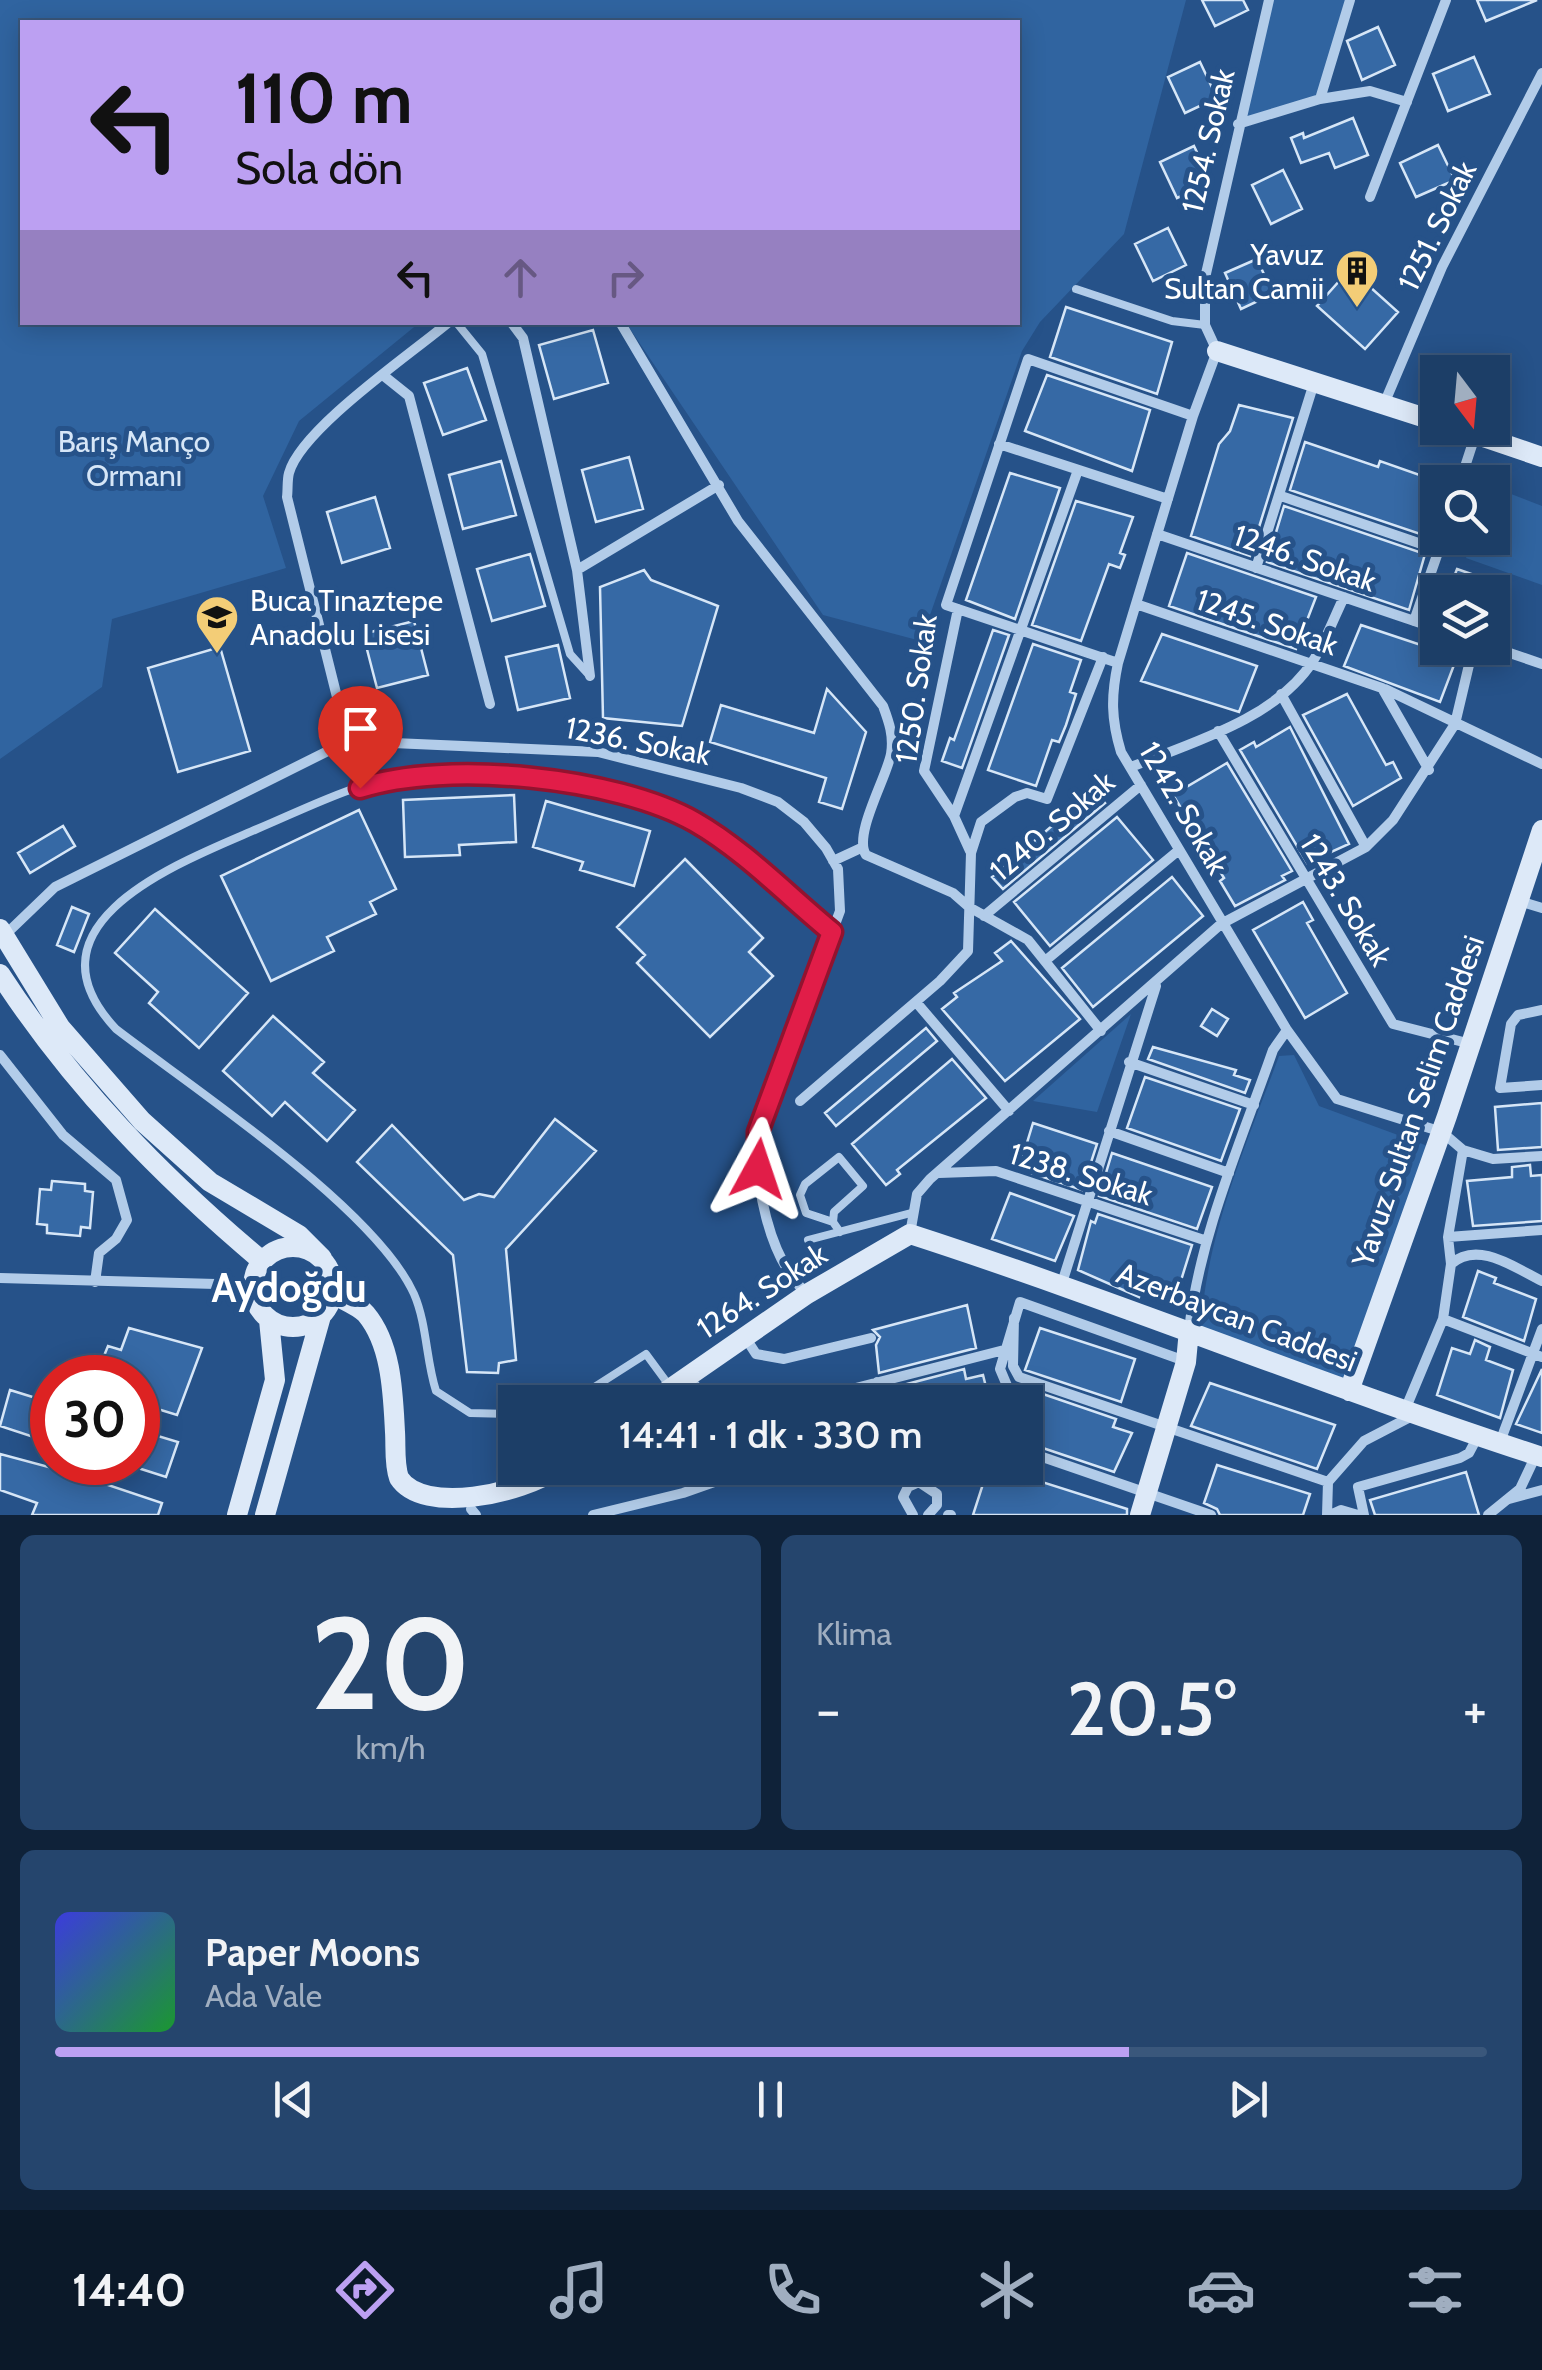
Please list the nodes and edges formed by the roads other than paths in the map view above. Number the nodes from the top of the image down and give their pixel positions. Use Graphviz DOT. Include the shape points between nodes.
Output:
graph roads {
  1 [pos="1269,0"];
  2 [pos="1350,0"];
  3 [pos="1446,0"];
  4 [pos="1542,73"];
  5 [pos="1320,99"];
  6 [pos="1407,102"];
  7 [pos="1238,124"];
  8 [pos="1370,197"];
  9 [pos="1076,289"];
  10 [pos="449,325"];
  11 [pos="456,325"];
  12 [pos="513,325"];
  13 [pos="622,325"];
  14 [pos="1205,325"];
  15 [pos="1217,351"];
  16 [pos="384,376"];
  17 [pos="1314,381"];
  18 [pos="1384,405"];
  19 [pos="1193,416"];
  20 [pos="1420,416"];
  21 [pos="999,444"];
  22 [pos="1508,445"];
  23 [pos="1542,457"];
  24 [pos="1078,470"];
  25 [pos="719,485"];
  26 [pos="1281,496"];
  27 [pos="1168,498"];
  28 [pos="1157,534"];
  29 [pos="1420,544"];
  30 [pos="1437,555"];
  31 [pos="1256,568"];
  32 [pos="577,570"];
  33 [pos="1344,597"];
  34 [pos="1136,604"];
  35 [pos="958,609"];
  36 [pos="1414,621"];
  37 [pos="1420,623"];
  38 [pos="1022,630"];
  39 [pos="1510,653"];
  40 [pos="1103,658"];
  41 [pos="1312,662"];
  42 [pos="1118,663"];
  43 [pos="1542,664"];
  44 [pos="1469,665"];
  45 [pos="590,676"];
  46 [pos="1382,688"];
  47 [pos="1281,694"];
  48 [pos="490,704"];
  49 [pos="1455,724"];
  50 [pos="1218,731"];
  51 [pos="348,741"];
  52 [pos="1542,764"];
  53 [pos="1131,767"];
  54 [pos="1429,770"];
  55 [pos="1141,784"];
  56 [pos="954,816"];
  57 [pos="1542,830"];
  58 [pos="1366,847"];
  59 [pos="861,848"];
  60 [pos="1179,850"];
  61 [pos="971,853"];
  62 [pos="833,861"];
  63 [pos="1304,880"];
  64 [pos="1519,900"];
  65 [pos="969,908"];
  66 [pos="1542,908"];
  67 [pos="984,916"];
  68 [pos="1222,924"];
  69 [pos="832,932"];
  70 [pos="2,935"];
  71 [pos="1045,962"];
  72 [pos="0,974"];
  73 [pos="1156,985"];
  74 [pos="916,1002"];
  75 [pos="1542,1010"];
  76 [pos="1287,1030"];
  77 [pos="1102,1031"];
  78 [pos="1471,1044"];
  79 [pos="0,1056"];
  80 [pos="1129,1062"];
  81 [pos="1542,1085"];
  82 [pos="800,1101"];
  83 [pos="1254,1105"];
  84 [pos="1009,1110"];
  85 [pos="1109,1131"];
  86 [pos="1442,1132"];
  87 [pos="1463,1150"];
  88 [pos="1542,1156"];
  89 [pos="1230,1173"];
  90 [pos="937,1174"];
  91 [pos="1088,1200"];
  92 [pos="834,1222"];
  93 [pos="911,1223"];
  94 [pos="1542,1230"];
  95 [pos="840,1232"];
  96 [pos="1448,1237"];
  97 [pos="808,1240"];
  98 [pos="1207,1240"];
  99 [pos="322,1258"];
  100 [pos="262,1260"];
  101 [pos="1451,1264"];
  102 [pos="0,1278"];
  103 [pos="1542,1280"];
  104 [pos="95,1282"];
  105 [pos="1062,1283"];
  106 [pos="252,1285"];
  107 [pos="333,1294"];
  108 [pos="807,1294"];
  109 [pos="321,1316"];
  110 [pos="1014,1318"];
  111 [pos="1443,1319"];
  112 [pos="269,1320"];
  113 [pos="1542,1329"];
  114 [pos="1189,1330"];
  115 [pos="745,1337"];
  116 [pos="872,1338"];
  117 [pos="1004,1350"];
  118 [pos="1538,1355"];
  119 [pos="1186,1362"];
  120 [pos="679,1382"];
  121 [pos="881,1383"];
  122 [pos="598,1385"];
  123 [pos="675,1385"];
  124 [pos="684,1385"];
  125 [pos="873,1385"];
  126 [pos="1007,1385"];
  127 [pos="1349,1392"];
  128 [pos="1410,1413"];
  129 [pos="498,1414"];
  130 [pos="1167,1426"];
  131 [pos="1478,1436"];
  132 [pos="1499,1443"];
  133 [pos="1539,1456"];
  134 [pos="1043,1458"];
  135 [pos="1328,1482"];
  136 [pos="532,1485"];
  137 [pos="706,1485"];
  138 [pos="915,1485"];
  139 [pos="924,1485"];
  140 [pos="1542,1490"];
  141 [pos="1147,1492"];
  142 [pos="1505,1500"];
  143 [pos="474,1512"];
  144 [pos="907,1513"];
  145 [pos="237,1515"];
  146 [pos="264,1515"];
  147 [pos="593,1515"];
  148 [pos="928,1515"];
  149 [pos="1140,1515"];
  150 [pos="1211,1515"];
  151 [pos="1328,1515"];
  152 [pos="1361,1515"];
  153 [pos="1488,1515"];
  1 -- 7 [label="street, 1254. Sokak"];
  2 -- 5 [label="street"];
  3 -- 6 [label="street"];
  4 -- 18 [label="street, 1251. Sokak" via="1442,267"];
  5 -- 6 [label="street" via="1370,91"];
  5 -- 7 [label="street"];
  6 -- 8 [label="street"];
  7 -- 14 [label="street, 1254. Sokak" via="1204,278"];
  9 -- 14 [label="lane" via="1172,322"];
  10 -- 16 [label="street"];
  11 -- 45 [label="lane" via="482,354 570,654"];
  12 -- 32 [label="street" via="523,338"];
  13 -- 25 [label="street"];
  14 -- 15 [label="street, 1254. Sokak"];
  15 -- 17 [label="main road"];
  15 -- 19 [label="street, 1242. Sokak"];
  16 -- 48 [label="street" via="409,396"];
  16 -- 51 [label="street" via="311,438 289,474 287,497"];
  17 -- 18 [label="main road"];
  17 -- 26 [label="street"];
  18 -- 20 [label="main road"];
  19 -- 21 [label="street, 1250. Sokak" via="1028,359"];
  19 -- 27 [label="street, 1242. Sokak"];
  21 -- 24 [label="street"];
  21 -- 35 [label="street, 1250. Sokak" via="946,605"];
  22 -- 23 [label="main road"];
  24 -- 27 [label="street"];
  24 -- 38 [label="street"];
  25 -- 32 [label="street"];
  25 -- 59 [label="street" via="738,521 887,716 890,754"];
  26 -- 29 [label="street"];
  26 -- 31 [label="street"];
  27 -- 28 [label="street, 1242. Sokak"];
  28 -- 31 [label="street, 1246. Sokak"];
  28 -- 34 [label="street, 1242. Sokak"];
  30 -- 36 [label="street"];
  31 -- 33 [label="street, 1246. Sokak"];
  32 -- 45 [label="street"];
  33 -- 36 [label="street, 1246. Sokak"];
  33 -- 41 [label="street"];
  34 -- 41 [label="street, 1245. Sokak"];
  34 -- 42 [label="street, 1242. Sokak"];
  35 -- 38 [label="street"];
  35 -- 56 [label="street, 1250. Sokak" via="924,771"];
  36 -- 37 [label="street, 1246. Sokak"];
  38 -- 40 [label="street"];
  38 -- 56 [label="street"];
  39 -- 43 [label="street"];
  40 -- 42 [label="street"];
  40 -- 61 [label="street" via="1047,799 1028,793 1002,804 981,822"];
  41 -- 46 [label="street, 1245. Sokak"];
  41 -- 47 [label="street"];
  42 -- 53 [label="street, 1242. Sokak" via="1113,725"];
  44 -- 49 [label="street"];
  46 -- 49 [label="street, 1245. Sokak"];
  46 -- 54 [label="street"];
  47 -- 50 [label="street"];
  47 -- 58 [label="street"];
  49 -- 52 [label="street, 1245. Sokak"];
  49 -- 54 [label="street"];
  50 -- 53 [label="street"];
  50 -- 63 [label="street, 1243. Sokak"];
  51 -- 62 [label="street, 1236. Sokak" via="598,752 707,777 778,802 804,822"];
  51 -- 70 [label="street, 1236. Sokak" via="55,887"];
  53 -- 55 [label="street, 1242. Sokak"];
  54 -- 58 [label="street"];
  55 -- 60 [label="street, 1242. Sokak"];
  55 -- 67 [label="street, 1240. Sokak"];
  56 -- 61 [label="street, 1250. Sokak"];
  57 -- 64 [label="main road, Yavuz Sultan Selim Caddesi"];
  58 -- 63 [label="street"];
  59 -- 62 [label="street"];
  59 -- 65 [label="street" via="953,893"];
  60 -- 68 [label="street, 1242. Sokak"];
  60 -- 71 [label="street"];
  61 -- 65 [label="street"];
  62 -- 69 [label="street" via="842,887"];
  63 -- 68 [label="street"];
  63 -- 78 [label="street, 1243. Sokak" via="1393,1024"];
  64 -- 66 [label="street"];
  64 -- 78 [label="main road, Yavuz Sultan Selim Caddesi"];
  65 -- 67 [label="street, 1240. Sokak"];
  65 -- 74 [label="street, 1240. Sokak" via="968,951"];
  67 -- 71 [label="street" via="1028,940"];
  68 -- 73 [label="street"];
  68 -- 76 [label="street, 1242. Sokak"];
  69 -- 108 [label="street" via="756,1151 775,1243"];
  69 -- 129 [label="lane" via="698,824 655,802 472,772 415,774 330,798 138,884 105,920 84,973 96,1008 370,1234 413,1293 436,1391 470,1413"];
  70 -- 99 [label="main road" via="60,1027 122,1100 210,1182 298,1235"];
  71 -- 77 [label="street"];
  72 -- 100 [label="main road" via="94,1102"];
  73 -- 77 [label="street"];
  73 -- 80 [label="street"];
  74 -- 82 [label="street, 1240. Sokak"];
  74 -- 84 [label="street"];
  75 -- 81 [label="street" via="1518,1015 1512,1024 1500,1088"];
  76 -- 83 [label="street"];
  76 -- 86 [label="street, 1242. Sokak" via="1337,1099"];
  77 -- 84 [label="street"];
  78 -- 86 [label="main road, Yavuz Sultan Selim Caddesi"];
  79 -- 104 [label="street" via="63,1134 121,1190 126,1220 100,1253"];
  80 -- 83 [label="street"];
  80 -- 85 [label="street"];
  83 -- 89 [label="street"];
  84 -- 90 [label="street"];
  85 -- 89 [label="street"];
  85 -- 91 [label="street"];
  86 -- 87 [label="street"];
  86 -- 127 [label="main road, Yavuz Sultan Selim Caddesi"];
  87 -- 88 [label="street" via="1492,1160"];
  87 -- 96 [label="street"];
  89 -- 98 [label="street"];
  90 -- 91 [label="street, 1238. Sokak" via="996,1171"];
  90 -- 93 [label="street" via="917,1194"];
  91 -- 98 [label="street, 1238. Sokak"];
  91 -- 105 [label="street"];
  92 -- 92 [label="lane" via="834,1212 863,1186 839,1158 800,1195 806,1213"];
  92 -- 95 [label="lane"];
  93 -- 95 [label="lane"];
  93 -- 105 [label="main road, Azerbaycan Caddesi"];
  93 -- 108 [label="main road, 1264. Sokak"];
  94 -- 96 [label="street"];
  95 -- 97 [label="lane"];
  96 -- 101 [label="street"];
  98 -- 114 [label="street"];
  99 -- 100 [label="main road" via="284,1247"];
  99 -- 107 [label="main road"];
  100 -- 106 [label="main road"];
  101 -- 103 [label="street" via="1484,1254"];
  101 -- 111 [label="street"];
  102 -- 104 [label="street"];
  104 -- 106 [label="street"];
  105 -- 114 [label="main road, Azerbaycan Caddesi"];
  106 -- 112 [label="main road"];
  107 -- 109 [label="main road"];
  107 -- 143 [label="main road" via="366,1313 382,1348 404,1488 435,1511"];
  108 -- 115 [label="main road, 1264. Sokak"];
  109 -- 112 [label="main road" via="296,1328"];
  109 -- 146 [label="main road"];
  110 -- 117 [label="street"];
  110 -- 119 [label="street" via="1020,1302"];
  110 -- 130 [label="street" via="1013,1366 1019,1377"];
  111 -- 118 [label="street"];
  111 -- 128 [label="street"];
  112 -- 145 [label="main road" via="276,1380"];
  113 -- 118 [label="street"];
  114 -- 119 [label="main road"];
  114 -- 127 [label="main road, Azerbaycan Caddesi"];
  115 -- 116 [label="street" via="756,1354 777,1360"];
  115 -- 120 [label="main road, 1264. Sokak"];
  117 -- 121 [label="street"];
  117 -- 126 [label="street" via="1000,1369"];
  118 -- 132 [label="street"];
  119 -- 130 [label="main road"];
  120 -- 122 [label="lane" via="646,1354"];
  120 -- 123 [label="main road, 1264. Sokak"];
  120 -- 124 [label="street"];
  121 -- 125 [label="street"];
  127 -- 128 [label="main road, Azerbaycan Caddesi"];
  128 -- 131 [label="main road, Azerbaycan Caddesi"];
  128 -- 135 [label="street" via="1364,1441"];
  130 -- 135 [label="street"];
  130 -- 141 [label="main road"];
  131 -- 132 [label="main road, Azerbaycan Caddesi"];
  131 -- 152 [label="street" via="1460,1458 1358,1487"];
  132 -- 133 [label="main road, Azerbaycan Caddesi"];
  133 -- 142 [label="street"];
  134 -- 141 [label="street"];
  135 -- 151 [label="street"];
  136 -- 143 [label="main road"];
  137 -- 147 [label="street"];
  138 -- 144 [label="street" via="905,1492"];
  139 -- 148 [label="street" via="937,1494"];
  140 -- 142 [label="street"];
  141 -- 149 [label="main road"];
  141 -- 150 [label="street"];
  142 -- 153 [label="street"];
  151 -- 152 [label="street"];
}
